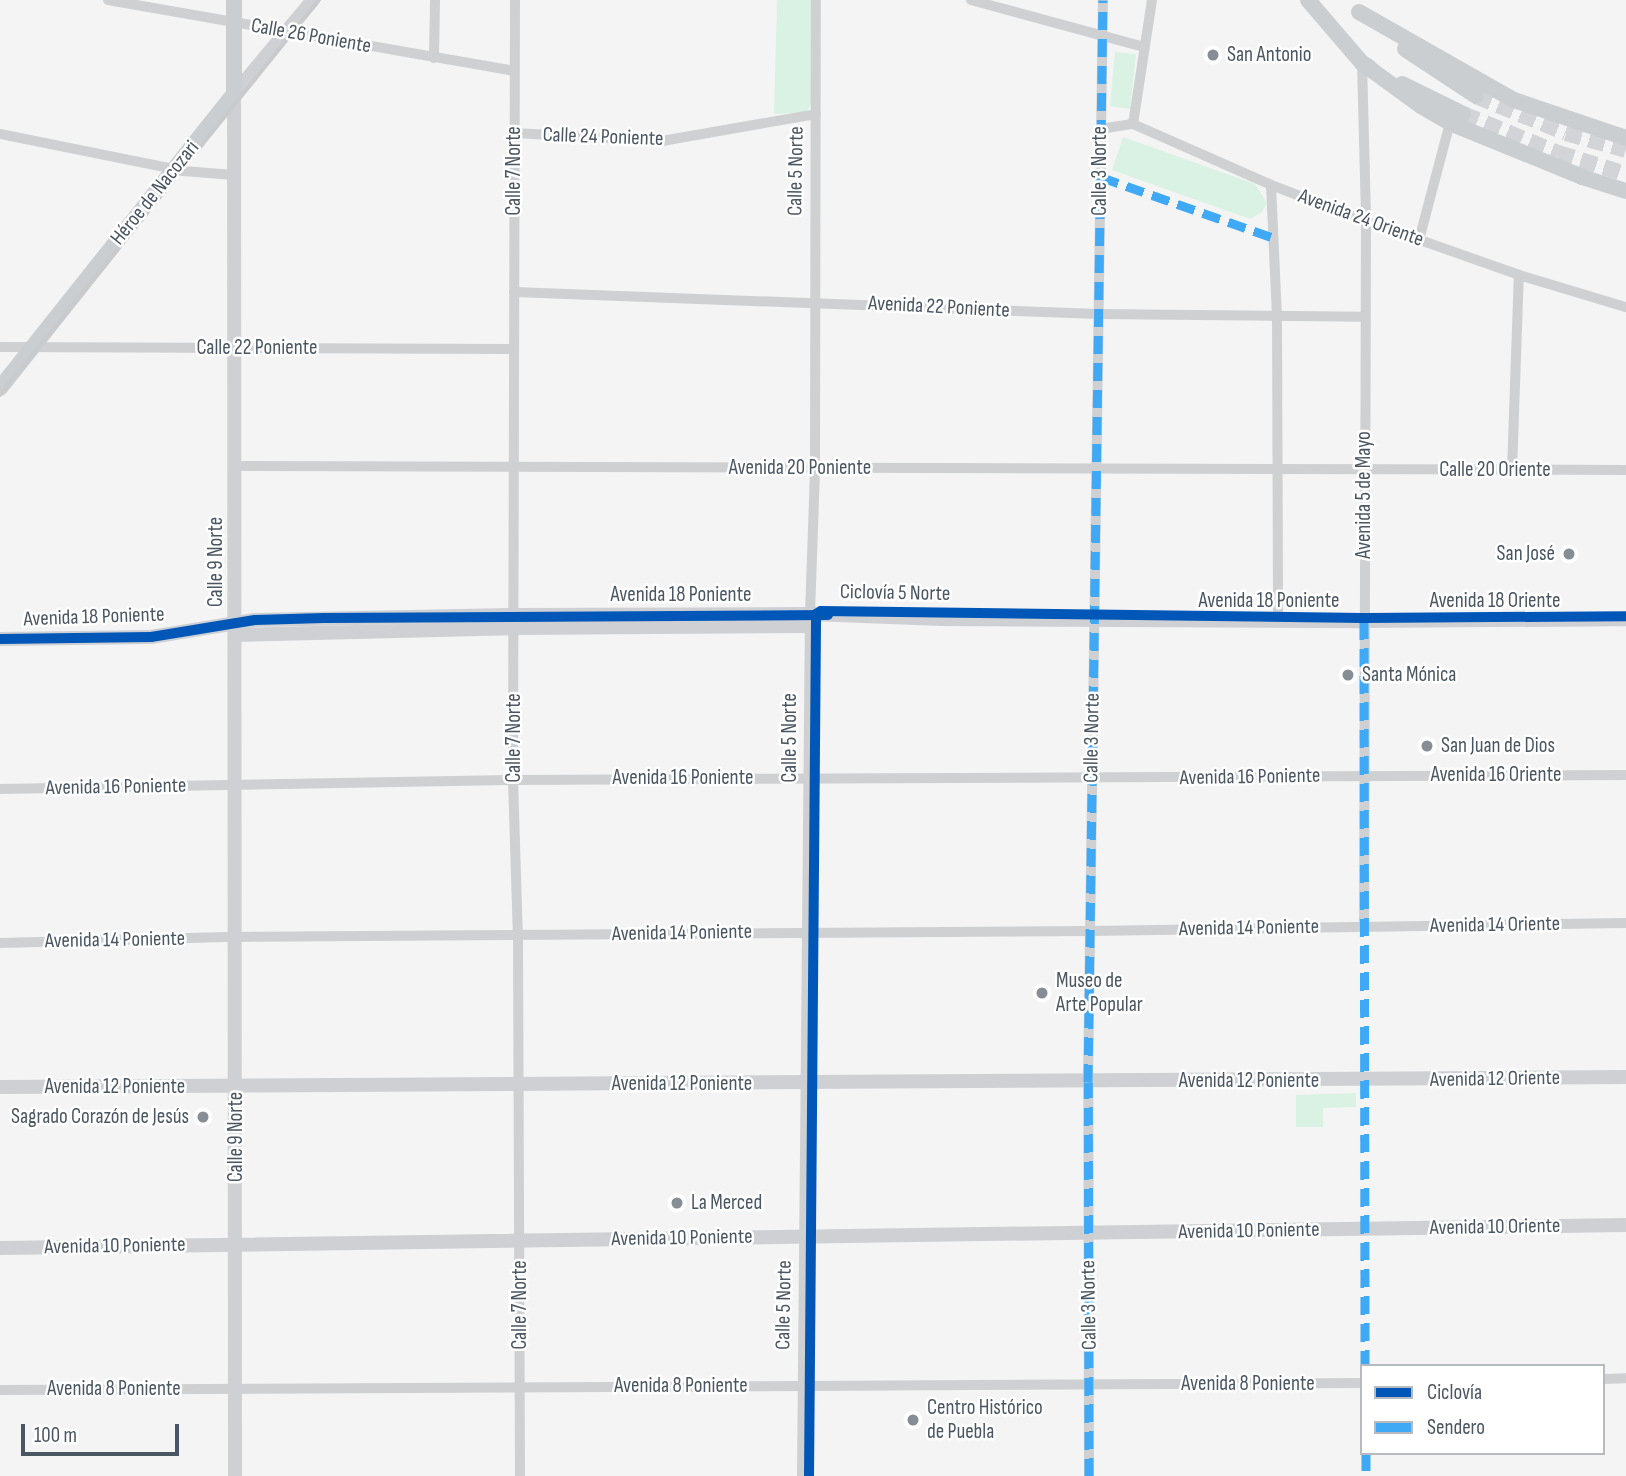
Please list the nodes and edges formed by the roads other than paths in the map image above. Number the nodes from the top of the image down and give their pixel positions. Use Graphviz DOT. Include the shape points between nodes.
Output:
graph roads {
  1 [pos="108,0"];
  2 [pos="234,0"];
  3 [pos="313,0"];
  4 [pos="435,0"];
  5 [pos="514,0"];
  6 [pos="816,0"];
  7 [pos="971,0"];
  8 [pos="1103,0"];
  9 [pos="1152,0"];
  10 [pos="1308,0"];
  11 [pos="1355,4"];
  12 [pos="234,23"];
  13 [pos="288,32"];
  14 [pos="1102,38"];
  15 [pos="1144,47"];
  16 [pos="434,58"];
  17 [pos="1362,64"];
  18 [pos="514,71"];
  19 [pos="234,94"];
  20 [pos="1476,96"];
  21 [pos="816,114"];
  22 [pos="1456,118"];
  23 [pos="1133,124"];
  24 [pos="1100,129"];
  25 [pos="514,133"];
  26 [pos="0,134"];
  27 [pos="1626,138"];
  28 [pos="174,169"];
  29 [pos="234,175"];
  30 [pos="1271,185"];
  31 [pos="1626,191"];
  32 [pos="1366,221"];
  33 [pos="1419,240"];
  34 [pos="1519,275"];
  35 [pos="514,292"];
  36 [pos="814,301"];
  37 [pos="1626,307"];
  38 [pos="1098,314"];
  39 [pos="1277,317"];
  40 [pos="1364,317"];
  41 [pos="0,346"];
  42 [pos="33,347"];
  43 [pos="235,348"];
  44 [pos="514,349"];
  45 [pos="0,388"];
  46 [pos="514,465"];
  47 [pos="235,466"];
  48 [pos="815,469"];
  49 [pos="1098,469"];
  50 [pos="1277,469"];
  51 [pos="1364,470"];
  52 [pos="1626,470"];
  53 [pos="1512,471"];
  54 [pos="324,618"];
  55 [pos="286,619"];
  56 [pos="1626,619"];
  57 [pos="810,620"];
  58 [pos="1094,620"];
  59 [pos="514,621"];
  60 [pos="1278,621"];
  61 [pos="1364,621"];
  62 [pos="366,625"];
  63 [pos="235,629"];
  64 [pos="324,633"];
  65 [pos="285,635"];
  66 [pos="0,639"];
  67 [pos="1626,775"];
  68 [pos="1366,776"];
  69 [pos="809,777"];
  70 [pos="1092,778"];
  71 [pos="513,780"];
  72 [pos="236,784"];
  73 [pos="0,789"];
  74 [pos="1626,923"];
  75 [pos="1364,926"];
  76 [pos="807,931"];
  77 [pos="1090,931"];
  78 [pos="518,935"];
  79 [pos="236,937"];
  80 [pos="0,943"];
  81 [pos="1626,1077"];
  82 [pos="1365,1081"];
  83 [pos="1088,1082"];
  84 [pos="806,1083"];
  85 [pos="519,1085"];
  86 [pos="236,1086"];
  87 [pos="0,1087"];
  88 [pos="1626,1225"];
  89 [pos="1365,1228"];
  90 [pos="1088,1234"];
  91 [pos="804,1236"];
  92 [pos="519,1240"];
  93 [pos="236,1245"];
  94 [pos="0,1248"];
  95 [pos="1626,1378"];
  96 [pos="1605,1379"];
  97 [pos="1360,1383"];
  98 [pos="1090,1384"];
  99 [pos="803,1385"];
  100 [pos="520,1387"];
  101 [pos="235,1389"];
  102 [pos="0,1390"];
  103 [pos="235,1476"];
  104 [pos="520,1476"];
  105 [pos="802,1476"];
  106 [pos="1089,1476"];
  1 -- 12 [label="street, Calle 26 Poniente"];
  2 -- 12 [label="main road, Calle 9 Norte"];
  3 -- 13 [label="street, Héroe de Nacozari"];
  4 -- 16 [label="street"];
  5 -- 18 [label="street, Calle 7 Norte"];
  6 -- 21 [label="street, Calle 5 Norte"];
  7 -- 14 [label="street"];
  8 -- 14 [label="street, Calle 3 Norte"];
  9 -- 15 [label="street, Calle 3 Norte"];
  10 -- 17 [label="main road"];
  11 -- 20 [label="main road" via="1426,65"];
  11 -- 27 [label="main road" via="1514,100"];
  12 -- 13 [label="street, Calle 26 Poniente"];
  12 -- 19 [label="main road, Calle 9 Norte"];
  13 -- 16 [label="street, Calle 26 Poniente"];
  13 -- 19 [label="street, Héroe de Nacozari"];
  14 -- 15 [label="street"];
  14 -- 24 [label="street, Calle 3 Norte"];
  15 -- 23 [label="street, Calle 3 Norte"];
  16 -- 18 [label="street, Calle 26 Poniente"];
  17 -- 22 [label="main road"];
  17 -- 32 [label="street, Avenida 5 de Mayo"];
  18 -- 25 [label="street, Calle 7 Norte"];
  19 -- 28 [label="main road, Héroe de Nacozari"];
  19 -- 29 [label="street, Calle 9 Norte"];
  21 -- 25 [label="street, Calle 24 Poniente" via="662,141"];
  21 -- 36 [label="street, Calle 5 Norte"];
  22 -- 31 [label="main road" via="1582,177"];
  22 -- 33 [label="street"];
  23 -- 24 [label="street"];
  23 -- 30 [label="street, Avenida 24 Oriente"];
  24 -- 38 [label="street, Calle 3 Norte"];
  25 -- 35 [label="street, Calle 7 Norte"];
  26 -- 28 [label="street"];
  28 -- 29 [label="street"];
  28 -- 42 [label="main road, Héroe de Nacozari"];
  29 -- 43 [label="street, Calle 9 Norte"];
  30 -- 32 [label="street, Avenida 24 Oriente"];
  30 -- 39 [label="street"];
  32 -- 33 [label="street, Avenida 24 Oriente"];
  32 -- 40 [label="street, Avenida 5 de Mayo"];
  33 -- 34 [label="street, Avenida 24 Oriente"];
  34 -- 37 [label="street, Avenida 24 Oriente"];
  34 -- 53 [label="street"];
  35 -- 36 [label="street, Avenida 22 Poniente"];
  35 -- 44 [label="street, Calle 7 Norte"];
  36 -- 38 [label="street, Avenida 22 Poniente"];
  36 -- 48 [label="street, Calle 5 Norte"];
  38 -- 39 [label="street, Avenida 22 Poniente"];
  38 -- 49 [label="street, Calle 3 Norte"];
  39 -- 40 [label="street, Avenida 22 Poniente"];
  39 -- 50 [label="street"];
  40 -- 51 [label="street, Avenida 5 de Mayo"];
  41 -- 42 [label="street, Calle 22 Poniente"];
  42 -- 43 [label="street, Calle 22 Poniente"];
  42 -- 45 [label="main road, Héroe de Nacozari"];
  43 -- 44 [label="street, Calle 22 Poniente"];
  43 -- 47 [label="street, Calle 9 Norte"];
  44 -- 46 [label="street, Calle 7 Norte"];
  46 -- 47 [label="street, Avenida 20 Poniente"];
  46 -- 48 [label="street, Avenida 20 Poniente"];
  46 -- 59 [label="street, Calle 7 Norte"];
  47 -- 63 [label="street, Calle 9 Norte"];
  48 -- 49 [label="street, Avenida 20 Poniente"];
  48 -- 57 [label="street, Calle 5 Norte"];
  49 -- 50 [label="street, Avenida 20 Poniente"];
  49 -- 58 [label="street, Calle 3 Norte"];
  50 -- 51 [label="street, Avenida 20 Poniente"];
  50 -- 60 [label="street"];
  51 -- 53 [label="street, Calle 20 Oriente"];
  51 -- 61 [label="street, Avenida 5 de Mayo"];
  52 -- 53 [label="street, Calle 20 Oriente"];
  54 -- 55 [label="street, Avenida 18 Poniente"];
  54 -- 62 [label="street, Avenida 18 Poniente"];
  54 -- 64 [label="street"];
  55 -- 63 [label="street, Avenida 18 Poniente"];
  55 -- 65 [label="street"];
  56 -- 61 [label="street, Avenida 18 Oriente"];
  57 -- 58 [label="street, Avenida 18 Poniente"];
  57 -- 59 [label="street, Avenida 18 Poniente"];
  57 -- 69 [label="street, Calle 5 Norte"];
  58 -- 60 [label="street, Avenida 18 Poniente"];
  58 -- 70 [label="street, Calle 3 Norte"];
  59 -- 62 [label="street, Avenida 18 Poniente"];
  59 -- 71 [label="street, Calle 7 Norte"];
  60 -- 61 [label="street, Avenida 18 Poniente"];
  61 -- 68 [label="street, Avenida 5 de Mayo"];
  62 -- 64 [label="street, Avenida 18 Poniente"];
  63 -- 65 [label="street, Avenida 18 Poniente"];
  63 -- 66 [label="street, Avenida 18 Poniente" via="151,637"];
  63 -- 72 [label="street, Calle 9 Norte"];
  64 -- 65 [label="street, Avenida 18 Poniente"];
  67 -- 68 [label="street, Avenida 16 Oriente"];
  68 -- 70 [label="street, Avenida 16 Poniente"];
  68 -- 75 [label="street, Avenida 5 de Mayo"];
  69 -- 70 [label="street, Avenida 16 Poniente"];
  69 -- 71 [label="street, Avenida 16 Poniente"];
  69 -- 76 [label="street, Calle 5 Norte"];
  70 -- 77 [label="street, Calle 3 Norte"];
  71 -- 72 [label="street, Avenida 16 Poniente"];
  71 -- 78 [label="street, Calle 7 Norte"];
  72 -- 73 [label="street, Avenida 16 Poniente"];
  72 -- 79 [label="street, Calle 9 Norte"];
  74 -- 75 [label="street, Avenida 14 Oriente"];
  75 -- 77 [label="street, Avenida 14 Poniente"];
  76 -- 77 [label="street, Avenida 14 Poniente"];
  76 -- 78 [label="street, Avenida 14 Poniente"];
  76 -- 84 [label="street, Calle 5 Norte"];
  77 -- 83 [label="street, Calle 3 Norte"];
  78 -- 79 [label="street, Avenida 14 Poniente"];
  78 -- 85 [label="street, Calle 7 Norte"];
  79 -- 80 [label="street, Avenida 14 Poniente"];
  79 -- 86 [label="street, Calle 9 Norte"];
  81 -- 82 [label="street, Avenida 12 Oriente"];
  82 -- 83 [label="street, Avenida 12 Poniente"];
  83 -- 84 [label="street, Avenida 12 Poniente"];
  83 -- 90 [label="street, Calle 3 Norte"];
  84 -- 85 [label="street, Avenida 12 Poniente"];
  84 -- 91 [label="street, Calle 5 Norte"];
  85 -- 86 [label="street, Avenida 12 Poniente"];
  85 -- 92 [label="street, Calle 7 Norte"];
  86 -- 87 [label="street, Avenida 12 Poniente"];
  86 -- 93 [label="street, Calle 9 Norte"];
  88 -- 89 [label="street, Avenida 10 Oriente"];
  89 -- 90 [label="street, Avenida 10 Poniente"];
  90 -- 91 [label="street, Avenida 10 Poniente"];
  90 -- 98 [label="street, Calle 3 Norte"];
  91 -- 92 [label="street, Avenida 10 Poniente"];
  91 -- 99 [label="street, Calle 5 Norte"];
  92 -- 93 [label="street, Avenida 10 Poniente"];
  92 -- 100 [label="street, Calle 7 Norte"];
  93 -- 94 [label="street, Avenida 10 Poniente"];
  93 -- 101 [label="street, Calle 9 Norte"];
  95 -- 96 [label="street"];
  97 -- 98 [label="street, Avenida 8 Poniente"];
  98 -- 99 [label="street, Avenida 8 Poniente"];
  98 -- 106 [label="street, Calle 3 Norte"];
  99 -- 100 [label="street, Avenida 8 Poniente"];
  99 -- 105 [label="street, Calle 5 Norte"];
  100 -- 101 [label="street, Avenida 8 Poniente"];
  100 -- 104 [label="street, Calle 7 Norte"];
  101 -- 102 [label="street, Avenida 8 Poniente"];
  101 -- 103 [label="street, Calle 9 Norte"];
}
